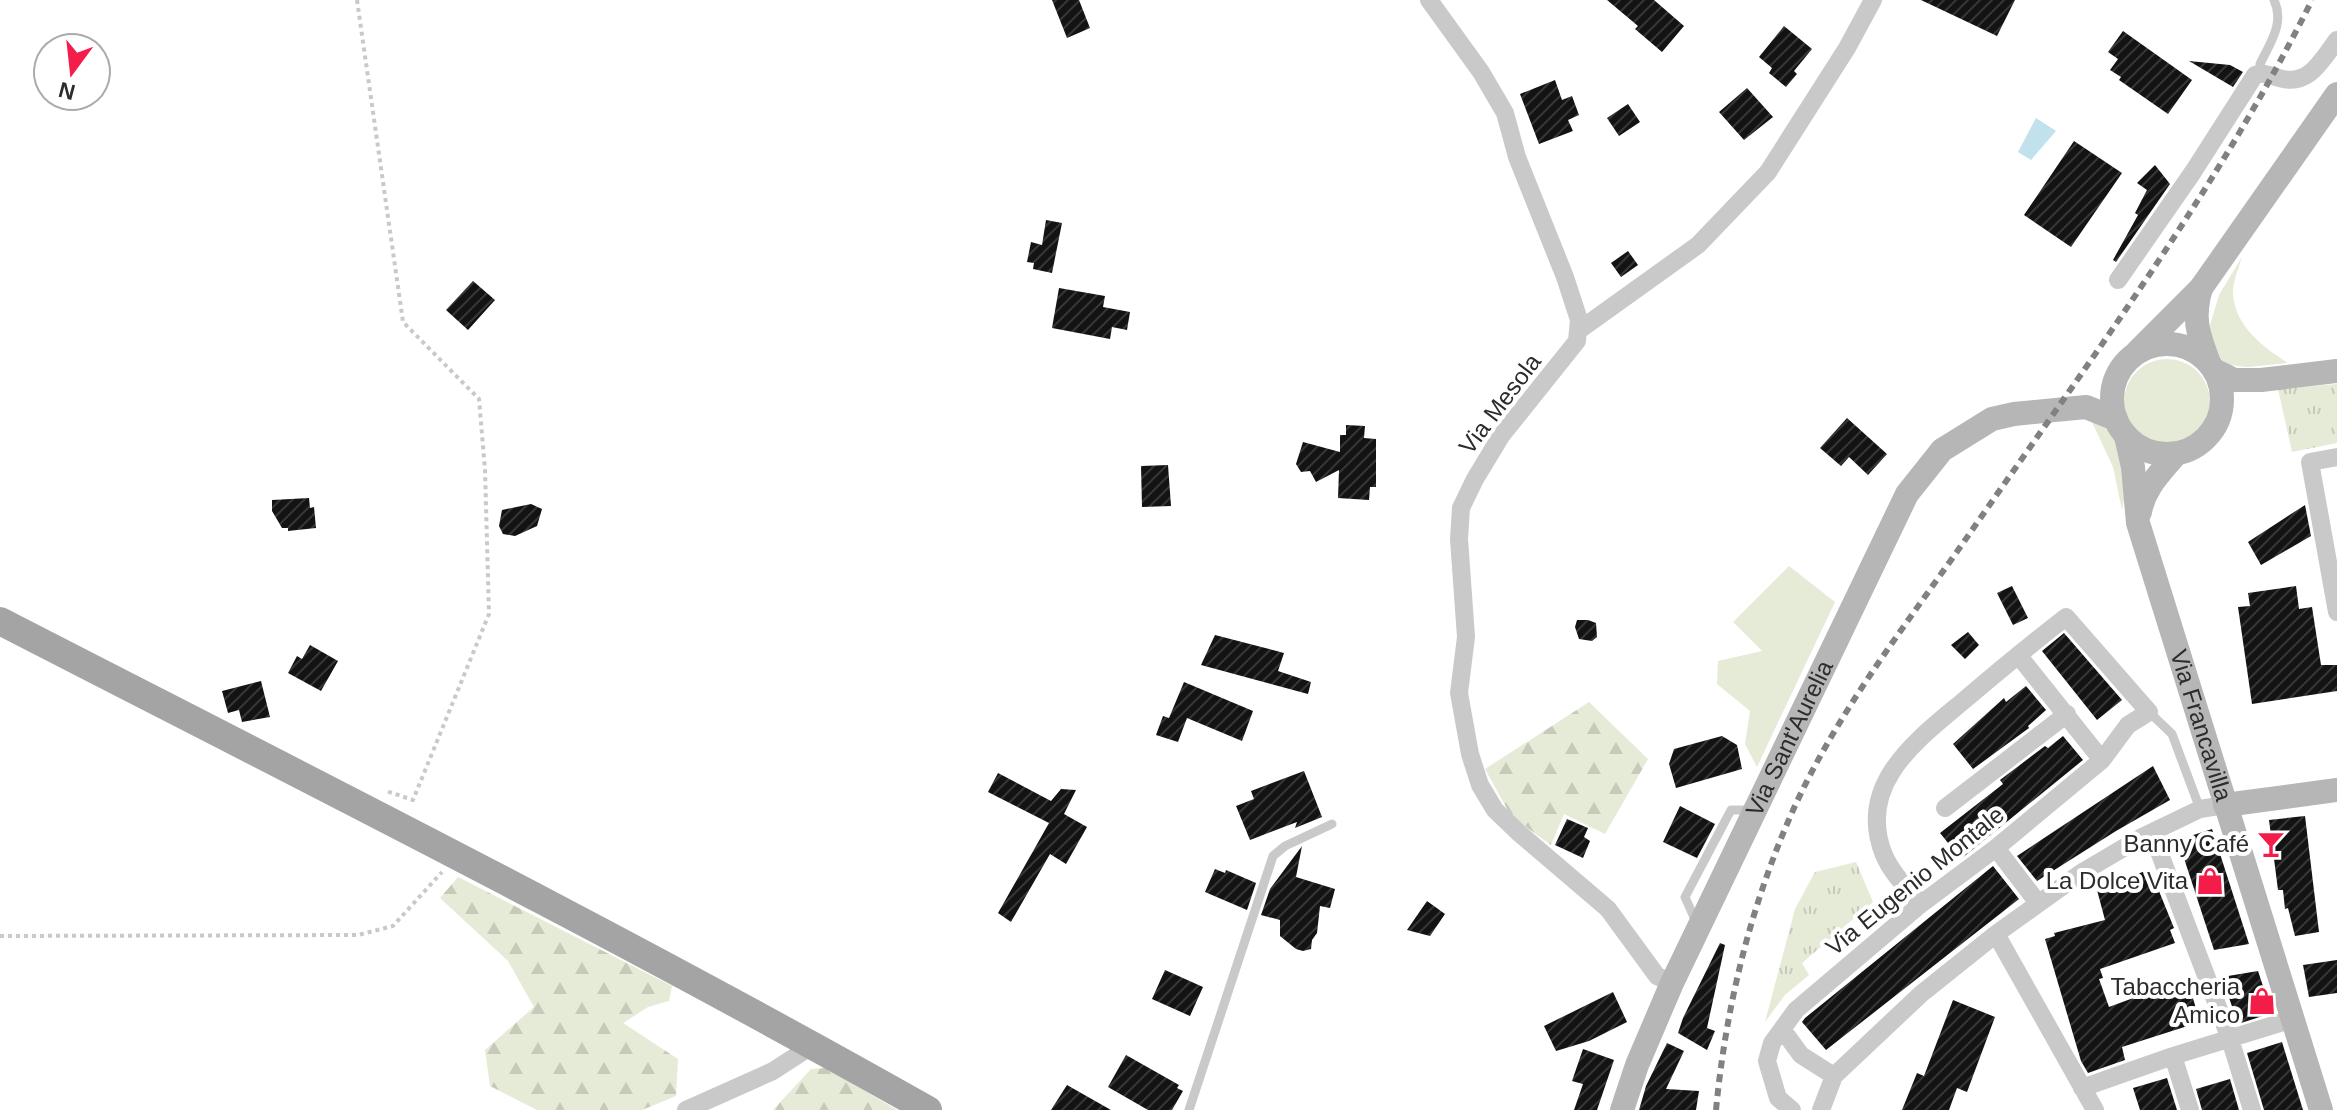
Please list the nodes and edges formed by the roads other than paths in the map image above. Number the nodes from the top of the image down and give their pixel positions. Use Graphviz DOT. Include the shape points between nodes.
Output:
graph roads {
  1 [pos="1429,0"];
  2 [pos="1873,0"];
  3 [pos="2274,0"];
  4 [pos="2337,40"];
  5 [pos="2263,72"];
  6 [pos="2337,94"];
  7 [pos="2118,280"];
  8 [pos="2201,288"];
  9 [pos="1578,331"];
  10 [pos="2135,354"];
  11 [pos="2212,366"];
  12 [pos="2337,371"];
  13 [pos="2261,380"];
  14 [pos="2114,382"];
  15 [pos="2086,407"];
  16 [pos="2217,424"];
  17 [pos="2121,428"];
  18 [pos="2176,454"];
  19 [pos="2337,457"];
  20 [pos="2138,523"];
  21 [pos="2336,600"];
  22 [pos="0,621"];
  23 [pos="2018,655"];
  24 [pos="2149,712"];
  25 [pos="2067,714"];
  26 [pos="2102,760"];
  27 [pos="2337,790"];
  28 [pos="2225,805"];
  29 [pos="1945,808"];
  30 [pos="2200,809"];
  31 [pos="1332,824"];
  32 [pos="2152,833"];
  33 [pos="1996,848"];
  34 [pos="2038,903"];
  35 [pos="1921,904"];
  36 [pos="1996,934"];
  37 [pos="1672,983"];
  38 [pos="2293,1019"];
  39 [pos="1782,1029"];
  40 [pos="2230,1039"];
  41 [pos="813,1045"];
  42 [pos="2173,1056"];
  43 [pos="1834,1076"];
  44 [pos="2082,1088"];
  45 [pos="686,1110"];
  46 [pos="928,1110"];
  47 [pos="1189,1110"];
  48 [pos="1622,1110"];
  49 [pos="1792,1110"];
  50 [pos="1821,1110"];
  51 [pos="2095,1110"];
  52 [pos="2190,1110"];
  53 [pos="2252,1110"];
  54 [pos="2321,1110"];
  1 -- 9 [label="street" via="1505,113 1565,277"];
  2 -- 9 [label="street" via="1768,172 1698,245"];
  3 -- 5 [label="lane" via="2277,30 2260,64"];
  4 -- 5 [label="street" via="2305,79 2290,81"];
  5 -- 7 [label="street" via="2249,83"];
  6 -- 8 [label="main road"];
  8 -- 10 [label="main road"];
  8 -- 11 [label="main road" via="2197,331"];
  9 -- 37 [label="street, Via Mesola" via="1577,341 1501,436 1461,508 1466,637 1459,693 1470,754 1495,810 1608,909 1657,976"];
  10 -- 11 [label="main road" via="2158,345 2182,346"];
  10 -- 14 [label="main road"];
  11 -- 13 [label="main road" via="2234,380"];
  11 -- 16 [label="main road" via="2223,397"];
  12 -- 13 [label="main road"];
  13 -- 16 [label="main road" via="2240,393"];
  14 -- 15 [label="main road"];
  14 -- 17 [label="main road" via="2112,407"];
  15 -- 17 [label="main road"];
  15 -- 37 [label="main road, Via Sant'Aurelia" via="1992,419 1942,450 1907,494"];
  16 -- 18 [label="main road" via="2200,444"];
  17 -- 18 [label="main road" via="2149,451"];
  17 -- 20 [label="main road, Via Francavilla" via="2133,467"];
  18 -- 20 [label="main road" via="2148,490"];
  19 -- 21 [label="street" via="2310,462"];
  20 -- 28 [label="main road, Via Francavilla"];
  22 -- 41 [label="main road"];
  23 -- 24 [label="street" via="2066,617"];
  23 -- 25 [label="street"];
  23 -- 35 [label="street" via="1907,750 1888,774 1879,836 1897,877"];
  24 -- 26 [label="street, Via Eugenio Montale" via="2128,725"];
  24 -- 30 [label="lane" via="2172,734"];
  25 -- 26 [label="street"];
  25 -- 29 [label="street"];
  26 -- 33 [label="street, Via Eugenio Montale"];
  27 -- 28 [label="main road"];
  28 -- 30 [label="street"];
  28 -- 38 [label="main road, Via Francavilla"];
  30 -- 32 [label="street"];
  31 -- 47 [label="lane" via="1273,856"];
  32 -- 34 [label="street"];
  32 -- 40 [label="street"];
  33 -- 34 [label="street"];
  33 -- 35 [label="street, Via Eugenio Montale"];
  34 -- 36 [label="street"];
  35 -- 39 [label="street, Via Eugenio Montale" via="1796,1010"];
  36 -- 43 [label="street" via="1921,994"];
  36 -- 44 [label="street"];
  37 -- 48 [label="main road, Via Sant'Aurelia"];
  38 -- 40 [label="street"];
  38 -- 54 [label="main road, Via Francavilla"];
  39 -- 43 [label="street" via="1801,1055"];
  39 -- 49 [label="street, Via Eugenio Montale" via="1767,1061 1778,1098"];
  40 -- 42 [label="street"];
  40 -- 53 [label="street"];
  41 -- 45 [label="street" via="773,1071"];
  41 -- 46 [label="main road"];
  42 -- 44 [label="street"];
  42 -- 52 [label="street"];
  43 -- 50 [label="street"];
  44 -- 51 [label="street"];
}
